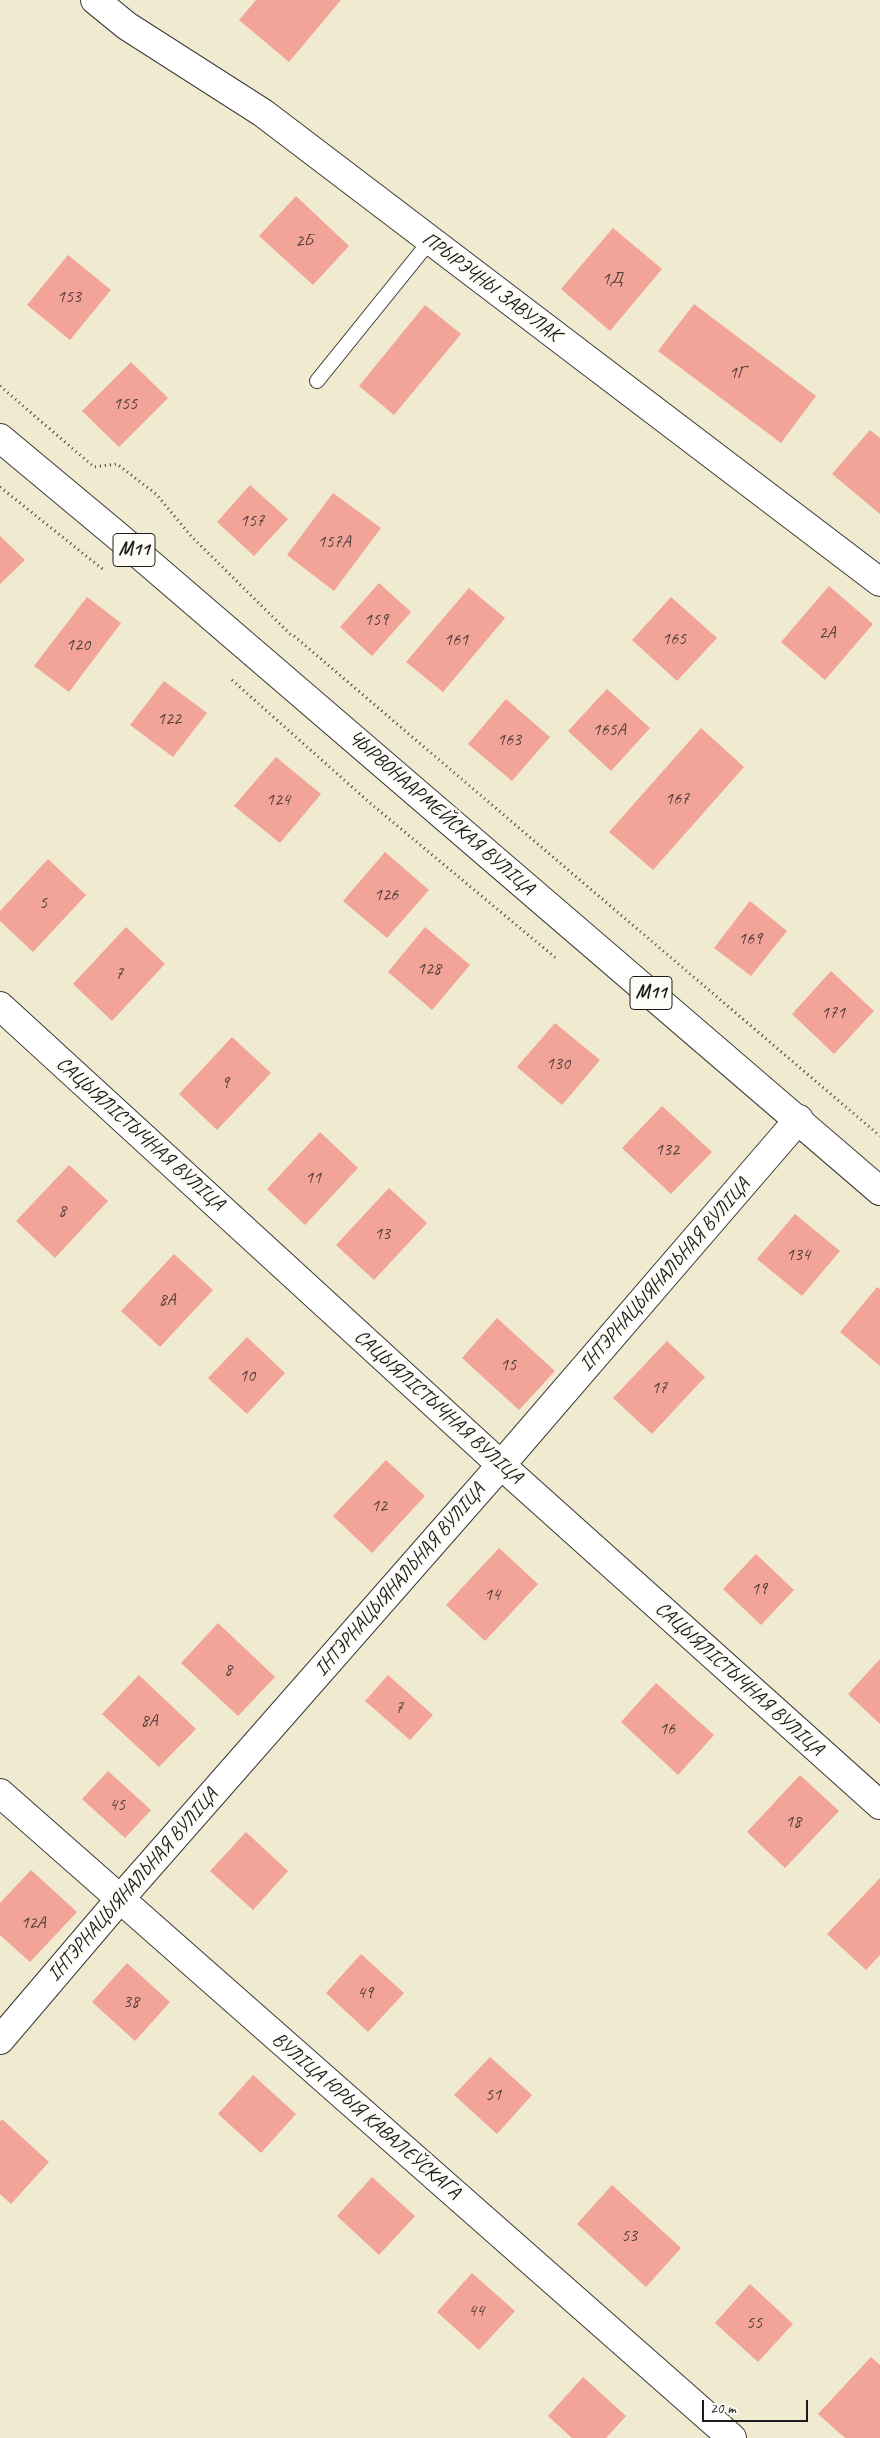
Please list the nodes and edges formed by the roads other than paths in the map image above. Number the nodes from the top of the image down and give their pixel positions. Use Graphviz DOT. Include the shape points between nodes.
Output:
graph roads {
  1 [pos="95,0"];
  2 [pos="430,241"];
  3 [pos="317,382"];
  4 [pos="2,442"];
  5 [pos="880,582"];
  6 [pos="0,1006"];
  7 [pos="799,1120"];
  8 [pos="880,1191"];
  9 [pos="501,1465"];
  10 [pos="0,1793"];
  11 [pos="880,1805"];
  12 [pos="120,1899"];
  13 [pos="0,2040"];
  14 [pos="732,2438"];
  1 -- 2 [label="main road, ПРЫРЭЧНЫ ЗАВУЛАК" via="127,26 263,113"];
  2 -- 3 [label="lane"];
  2 -- 5 [label="main road, ПРЫРЭЧНЫ ЗАВУЛАК"];
  4 -- 7 [label="main road, ЧЫРВОНААРМЕЙСКАЯ ВУЛІЦА / М11" via="267,664"];
  6 -- 9 [label="main road, САЦЫЯЛІСТЫЧНАЯ ВУЛІЦА"];
  7 -- 8 [label="main road, ЧЫРВОНААРМЕЙСКАЯ ВУЛІЦА / М11"];
  7 -- 9 [label="main road, ІНТЭРНАЦЫЯНАЛЬНАЯ ВУЛІЦА"];
  9 -- 11 [label="main road, САЦЫЯЛІСТЫЧНАЯ ВУЛІЦА"];
  9 -- 12 [label="main road, ІНТЭРНАЦЫЯНАЛЬНАЯ ВУЛІЦА"];
  10 -- 12 [label="main road, ВУЛІЦА ЮРЫЯ КАВАЛЕЎСКАГА"];
  12 -- 13 [label="main road, ІНТЭРНАЦЫЯНАЛЬНАЯ ВУЛІЦА"];
  12 -- 14 [label="main road, ВУЛІЦА ЮРЫЯ КАВАЛЕЎСКАГА"];
}
